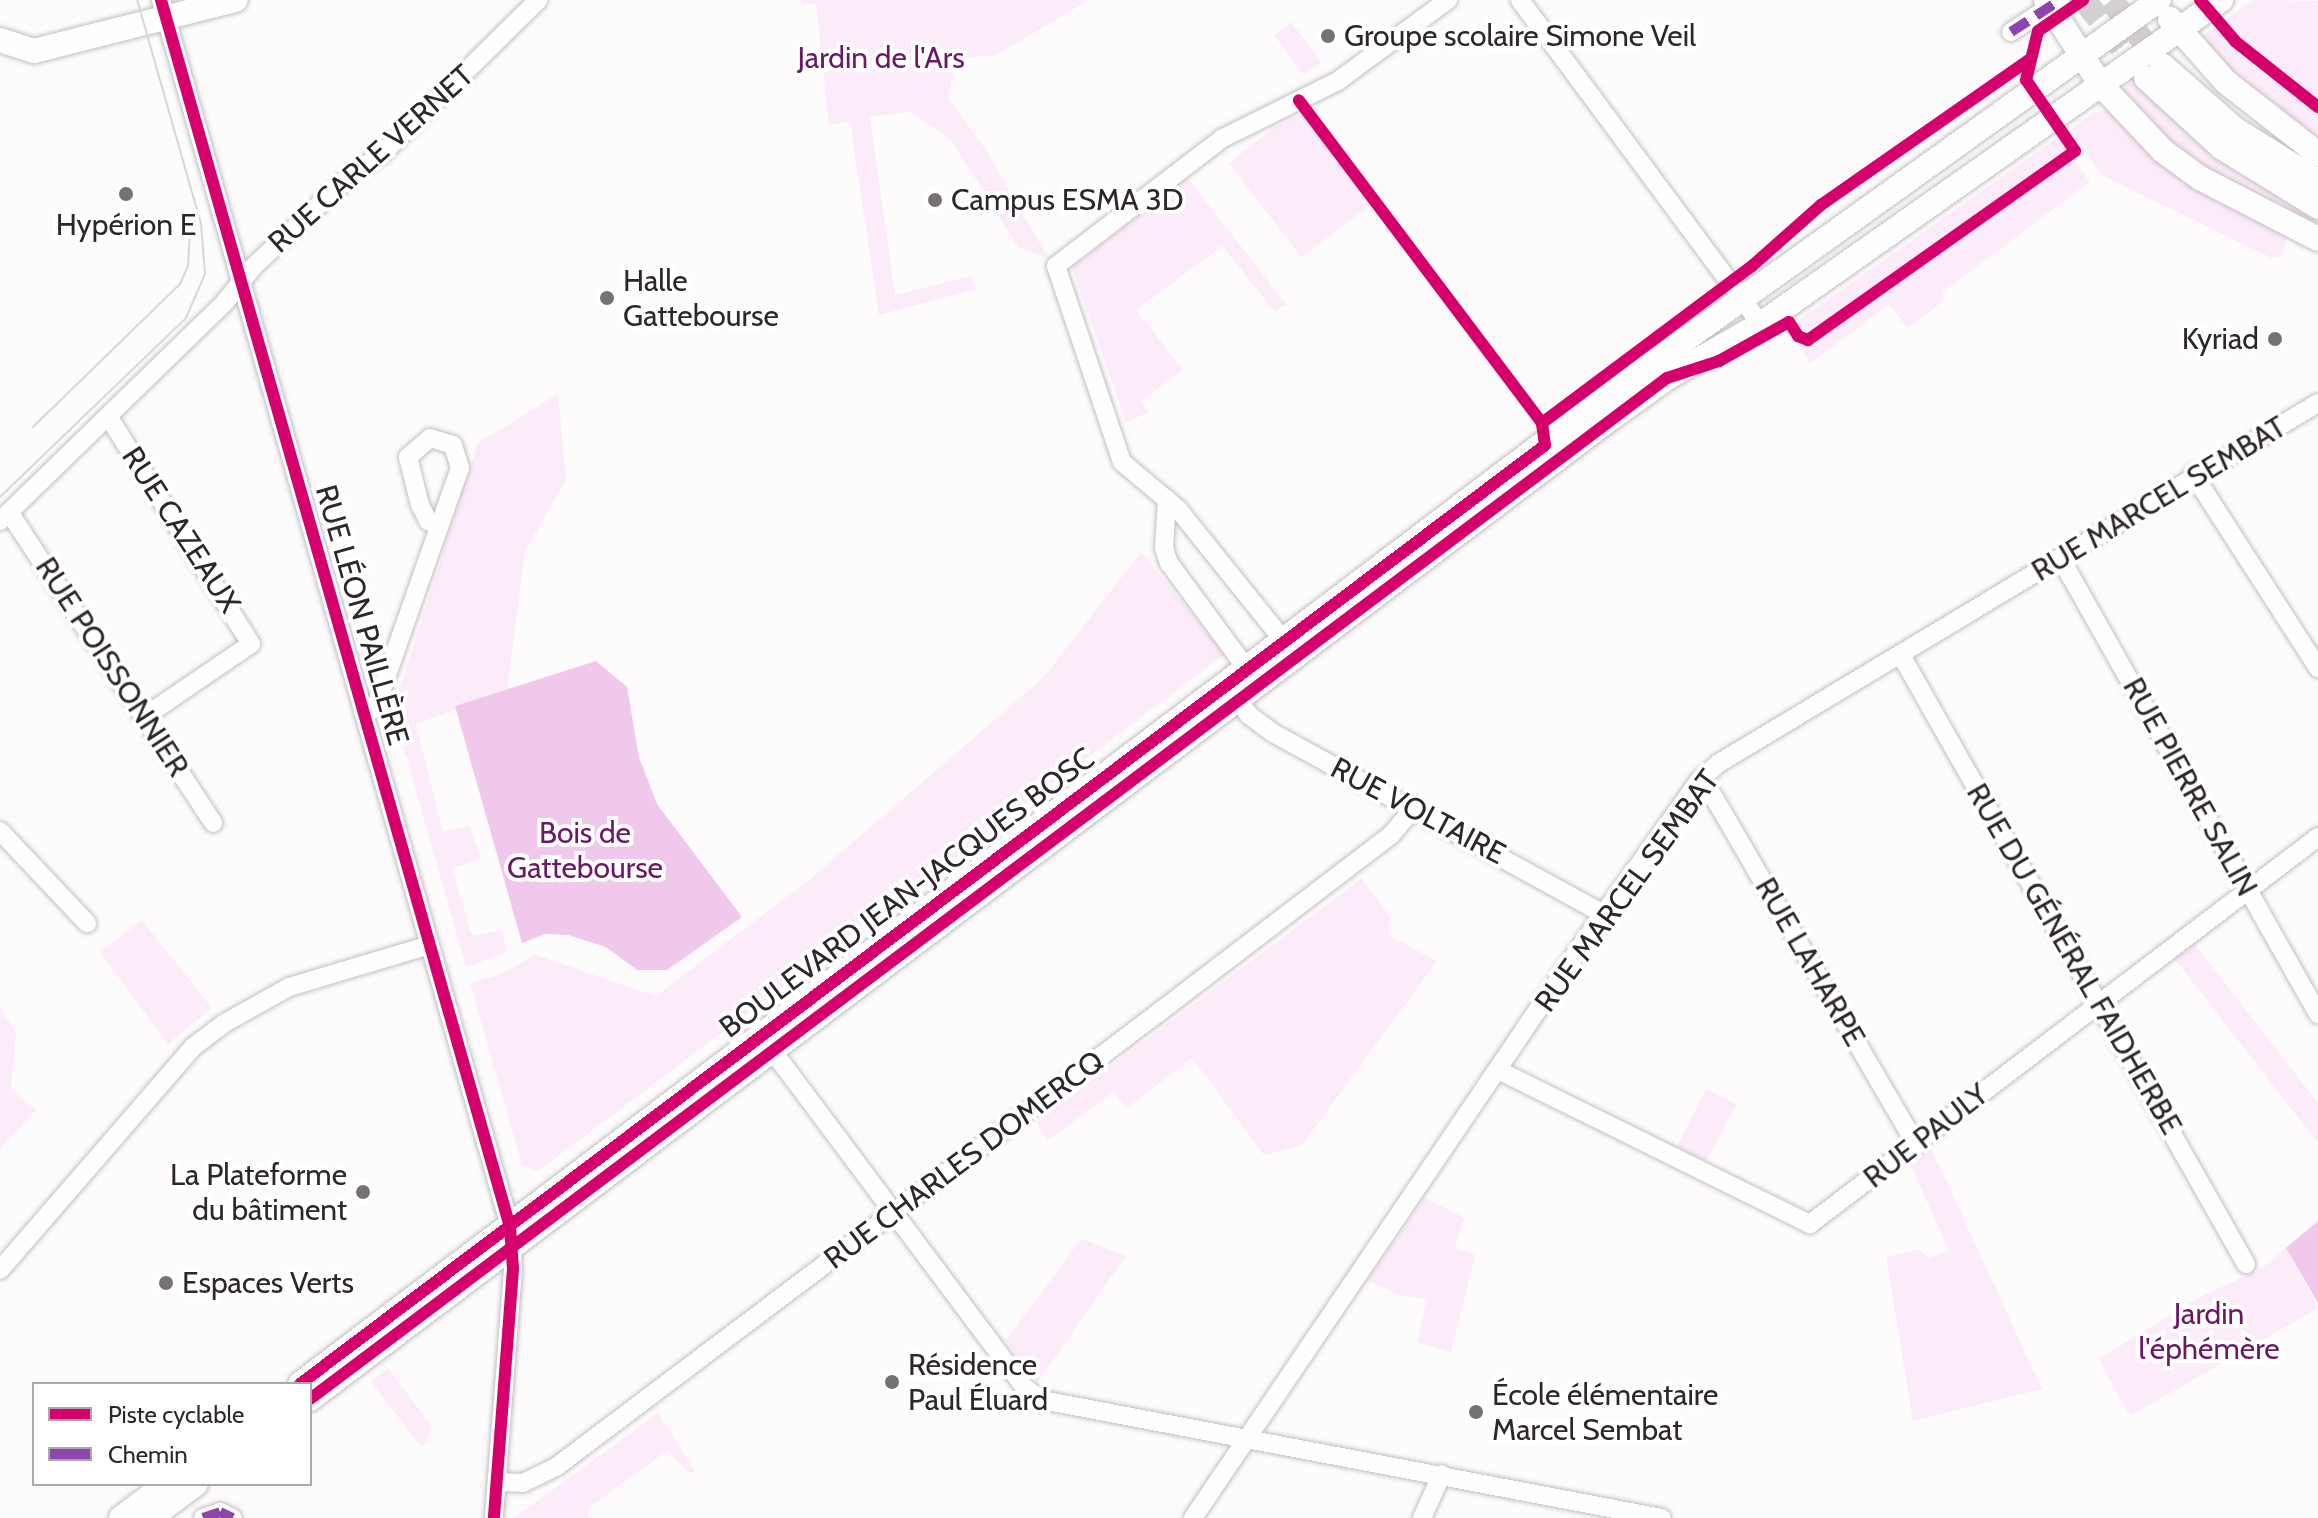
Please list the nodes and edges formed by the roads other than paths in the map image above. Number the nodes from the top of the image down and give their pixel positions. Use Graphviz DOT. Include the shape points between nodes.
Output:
graph roads {
  1 [pos="236,0"];
  2 [pos="538,0"];
  3 [pos="1448,0"];
  4 [pos="1520,0"];
  5 [pos="2221,0"];
  6 [pos="2157,1"];
  7 [pos="2052,2"];
  8 [pos="164,9"];
  9 [pos="2179,30"];
  10 [pos="2011,32"];
  11 [pos="0,40"];
  12 [pos="2080,57"];
  13 [pos="2101,85"];
  14 [pos="2318,154"];
  15 [pos="2318,181"];
  16 [pos="2318,207"];
  17 [pos="2318,239"];
  18 [pos="241,283"];
  19 [pos="1742,297"];
  20 [pos="1761,324"];
  21 [pos="2318,403"];
  22 [pos="108,416"];
  23 [pos="1556,458"];
  24 [pos="2193,474"];
  25 [pos="1167,499"];
  26 [pos="4,516"];
  27 [pos="439,525"];
  28 [pos="2061,559"];
  29 [pos="1284,641"];
  30 [pos="1901,655"];
  31 [pos="2318,668"];
  32 [pos="1253,677"];
  33 [pos="1232,692"];
  34 [pos="363,712"];
  35 [pos="144,717"];
  36 [pos="1699,781"];
  37 [pos="1414,808"];
  38 [pos="213,823"];
  39 [pos="0,831"];
  40 [pos="2318,837"];
  41 [pos="2248,891"];
  42 [pos="1604,914"];
  43 [pos="87,923"];
  44 [pos="430,945"];
  45 [pos="817,994"];
  46 [pos="2100,1002"];
  47 [pos="2318,1014"];
  48 [pos="772,1050"];
  49 [pos="739,1053"];
  50 [pos="1500,1071"];
  51 [pos="1917,1146"];
  52 [pos="894,1212"];
  53 [pos="511,1238"];
  54 [pos="2246,1264"];
  55 [pos="0,1270"];
  56 [pos="303,1382"];
  57 [pos="312,1397"];
  58 [pos="1247,1438"];
  59 [pos="1442,1474"];
  60 [pos="498,1482"];
  61 [pos="163,1486"];
  62 [pos="193,1486"];
  63 [pos="121,1518"];
  64 [pos="150,1518"];
  65 [pos="203,1518"];
  66 [pos="233,1518"];
  67 [pos="494,1518"];
  68 [pos="1193,1518"];
  69 [pos="1422,1518"];
  70 [pos="1662,1518"];
  1 -- 8 [label="main road"];
  2 -- 18 [label="street, RUE CARLE VERNET"];
  3 -- 25 [label="street" via="1338,81 1223,138 1056,266 1122,462"];
  4 -- 19 [label="street"];
  5 -- 9 [label="main road, BOULEVARD JEAN-JACQUES BOSC"];
  6 -- 9 [label="main road"];
  6 -- 12 [label="main road, BOULEVARD JEAN-JACQUES BOSC"];
  7 -- 10 [label="street"];
  7 -- 12 [label="main road"];
  8 -- 11 [label="main road" via="34,51"];
  8 -- 18 [label="street, RUE LÉON PAILLÈRE"];
  9 -- 13 [label="main road, BOULEVARD JEAN-JACQUES BOSC"];
  9 -- 14 [label="main road" via="2226,82"];
  12 -- 13 [label="main road"];
  12 -- 19 [label="main road, BOULEVARD JEAN-JACQUES BOSC"];
  13 -- 17 [label="main road" via="2163,151 2200,178"];
  13 -- 20 [label="main road, BOULEVARD JEAN-JACQUES BOSC"];
  15 -- 16 [label="main road" via="2154,72 2221,147"];
  18 -- 22 [label="street, RUE CARLE VERNET"];
  18 -- 34 [label="street, RUE LÉON PAILLÈRE"];
  19 -- 20 [label="street"];
  19 -- 23 [label="street" via="1718,327 1596,415"];
  19 -- 29 [label="main road, BOULEVARD JEAN-JACQUES BOSC"];
  20 -- 23 [label="main road, BOULEVARD JEAN-JACQUES BOSC" via="1667,378"];
  21 -- 24 [label="street, RUE MARCEL SEMBAT"];
  22 -- 26 [label="street, RUE CARLE VERNET"];
  22 -- 35 [label="street, RUE CAZEAUX" via="251,644"];
  23 -- 32 [label="main road, BOULEVARD JEAN-JACQUES BOSC"];
  24 -- 28 [label="street, RUE MARCEL SEMBAT"];
  24 -- 31 [label="street"];
  25 -- 29 [label="street"];
  25 -- 32 [label="street" via="1164,548 1169,563"];
  26 -- 35 [label="street, RUE POISSONNIER"];
  27 -- 34 [label="street, RUE LÉON PAILLÈRE" via="375,709"];
  28 -- 30 [label="street, RUE MARCEL SEMBAT"];
  28 -- 41 [label="street, RUE PIERRE SALIN"];
  29 -- 32 [label="main road, BOULEVARD JEAN-JACQUES BOSC"];
  30 -- 36 [label="street, RUE MARCEL SEMBAT" via="1719,763"];
  30 -- 46 [label="street, RUE DU GÉNÉRAL FAIDHERBE"];
  32 -- 33 [label="main road, BOULEVARD JEAN-JACQUES BOSC"];
  33 -- 37 [label="street, RUE VOLTAIRE" via="1273,733"];
  33 -- 45 [label="main road, BOULEVARD JEAN-JACQUES BOSC"];
  33 -- 48 [label="main road, BOULEVARD JEAN-JACQUES BOSC"];
  34 -- 44 [label="street, RUE LÉON PAILLÈRE"];
  35 -- 38 [label="street, RUE POISSONNIER"];
  36 -- 42 [label="street, RUE MARCEL SEMBAT"];
  36 -- 51 [label="street, RUE LAHARPE" via="1712,794"];
  37 -- 42 [label="street, RUE VOLTAIRE"];
  37 -- 52 [label="street, RUE CHARLES DOMERCQ" via="1391,835"];
  39 -- 43 [label="street"];
  40 -- 41 [label="street, RUE PAULY"];
  41 -- 46 [label="street, RUE PAULY"];
  41 -- 47 [label="street, RUE PIERRE SALIN"];
  42 -- 50 [label="street, RUE MARCEL SEMBAT"];
  44 -- 53 [label="street, RUE LÉON PAILLÈRE"];
  44 -- 55 [label="street" via="289,987 223,1024 193,1047"];
  45 -- 48 [label="street" via="777,1034"];
  45 -- 49 [label="main road, BOULEVARD JEAN-JACQUES BOSC"];
  46 -- 51 [label="street, RUE PAULY"];
  46 -- 54 [label="street, RUE DU GÉNÉRAL FAIDHERBE"];
  48 -- 49 [label="street"];
  48 -- 52 [label="street"];
  48 -- 53 [label="main road, BOULEVARD JEAN-JACQUES BOSC"];
  49 -- 53 [label="main road, BOULEVARD JEAN-JACQUES BOSC"];
  50 -- 51 [label="street, RUE PAULY" via="1801,1223 1817,1221"];
  50 -- 58 [label="street, RUE MARCEL SEMBAT"];
  52 -- 58 [label="street" via="1024,1387 1042,1400"];
  52 -- 60 [label="street, RUE CHARLES DOMERCQ" via="556,1467 523,1483"];
  53 -- 56 [label="main road, BOULEVARD JEAN-JACQUES BOSC"];
  53 -- 57 [label="main road, BOULEVARD JEAN-JACQUES BOSC"];
  53 -- 60 [label="street, RUE LÉON PAILLÈRE"];
  58 -- 59 [label="street"];
  58 -- 68 [label="street, RUE MARCEL SEMBAT"];
  59 -- 69 [label="street"];
  59 -- 70 [label="street"];
  60 -- 67 [label="street, RUE LÉON PAILLÈRE"];
  61 -- 63 [label="main road"];
  62 -- 64 [label="main road"];
  65 -- 66 [label="street" via="220,1512"];
}
